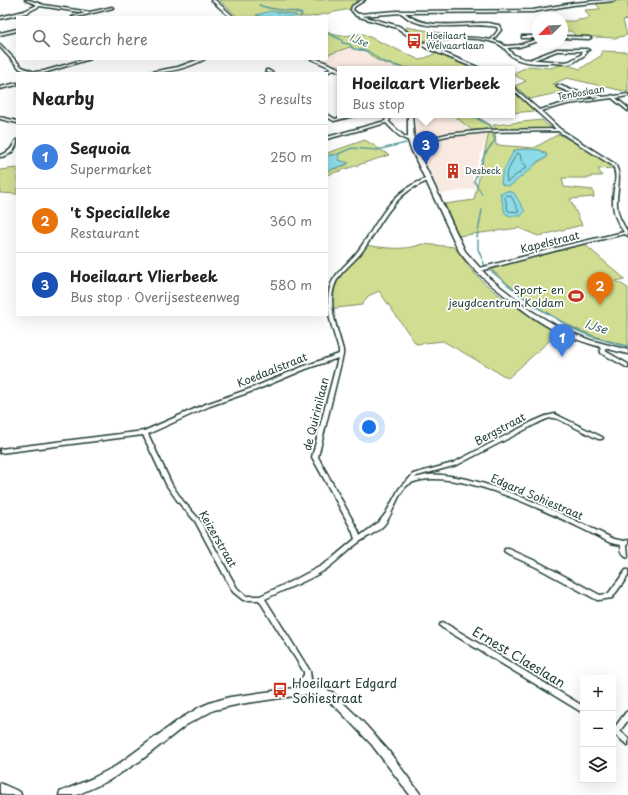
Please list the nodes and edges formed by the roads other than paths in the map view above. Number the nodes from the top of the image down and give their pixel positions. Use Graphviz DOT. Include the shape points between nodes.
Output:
graph roads {
  1 [pos="26,0"];
  2 [pos="214,0"];
  3 [pos="364,0"];
  4 [pos="614,0"];
  5 [pos="39,5"];
  6 [pos="112,8"];
  7 [pos="77,11"];
  8 [pos="402,12"];
  9 [pos="89,13"];
  10 [pos="357,15"];
  11 [pos="74,16"];
  12 [pos="78,16"];
  13 [pos="231,16"];
  14 [pos="0,18"];
  15 [pos="16,30"];
  16 [pos="0,34"];
  17 [pos="524,37"];
  18 [pos="532,38"];
  19 [pos="568,38"];
  20 [pos="588,38"];
  21 [pos="491,41"];
  22 [pos="532,41"];
  23 [pos="422,44"];
  24 [pos="0,45"];
  25 [pos="505,47"];
  26 [pos="587,50"];
  27 [pos="582,51"];
  28 [pos="85,60"];
  29 [pos="199,60"];
  30 [pos="315,60"];
  31 [pos="530,60"];
  32 [pos="473,66"];
  33 [pos="334,68"];
  34 [pos="337,69"];
  35 [pos="31,72"];
  36 [pos="44,72"];
  37 [pos="157,72"];
  38 [pos="327,72"];
  39 [pos="16,84"];
  40 [pos="558,86"];
  41 [pos="0,88"];
  42 [pos="515,90"];
  43 [pos="628,95"];
  44 [pos="612,96"];
  45 [pos="601,98"];
  46 [pos="628,110"];
  47 [pos="538,111"];
  48 [pos="328,116"];
  49 [pos="0,118"];
  50 [pos="343,118"];
  51 [pos="389,118"];
  52 [pos="410,118"];
  53 [pos="16,122"];
  54 [pos="387,122"];
  55 [pos="559,130"];
  56 [pos="328,138"];
  57 [pos="411,142"];
  58 [pos="16,143"];
  59 [pos="0,156"];
  60 [pos="429,179"];
  61 [pos="627,234"];
  62 [pos="481,269"];
  63 [pos="602,346"];
  64 [pos="628,352"];
  65 [pos="341,355"];
  66 [pos="628,366"];
  67 [pos="145,433"];
  68 [pos="600,438"];
  69 [pos="0,451"];
  70 [pos="410,481"];
  71 [pos="358,540"];
  72 [pos="626,543"];
  73 [pos="507,551"];
  74 [pos="628,556"];
  75 [pos="628,572"];
  76 [pos="261,598"];
  77 [pos="443,625"];
  78 [pos="308,675"];
  79 [pos="300,690"];
  80 [pos="311,690"];
  81 [pos="580,708"];
  82 [pos="628,714"];
  83 [pos="616,729"];
  84 [pos="616,731"];
  85 [pos="628,742"];
  86 [pos="0,788"];
  87 [pos="13,795"];
  88 [pos="64,795"];
  89 [pos="416,795"];
  1 -- 5 [label="street"];
  2 -- 13 [label="main road"];
  3 -- 10 [label="street" via="353,7 352,10"];
  4 -- 8 [label="street" via="567,4 533,11"];
  5 -- 7 [label="street"];
  5 -- 14 [label="street" via="25,12"];
  6 -- 9 [label="street"];
  7 -- 9 [label="street"];
  7 -- 11 [label="street"];
  8 -- 10 [label="street"];
  8 -- 21 [label="street" via="409,18 425,23 498,26 500,30"];
  9 -- 12 [label="street"];
  10 -- 23 [label="street" via="398,27"];
  15 -- 16 [label="street"];
  17 -- 18 [label="street"];
  19 -- 20 [label="street"];
  21 -- 23 [label="street" via="458,38"];
  21 -- 25 [label="street"];
  22 -- 25 [label="street" via="519,46"];
  23 -- 32 [label="street"];
  24 -- 35 [label="street" via="21,68"];
  25 -- 31 [label="street" via="517,58"];
  26 -- 27 [label="street"];
  27 -- 31 [label="street" via="557,50"];
  27 -- 31 [label="street" via="584,54 570,62"];
  28 -- 36 [label="street"];
  29 -- 37 [label="street" via="179,68"];
  30 -- 33 [label="main road"];
  33 -- 34 [label="main road"];
  33 -- 38 [label="street"];
  39 -- 41 [label="street"];
  40 -- 45 [label="street"];
  42 -- 47 [label="street"];
  43 -- 44 [label="street, Tenboslaan"];
  44 -- 45 [label="street, Tenboslaan"];
  44 -- 46 [label="street"];
  45 -- 47 [label="street, Tenboslaan" via="561,104"];
  47 -- 55 [label="street"];
  48 -- 50 [label="street" via="334,120"];
  49 -- 53 [label="street"];
  51 -- 54 [label="street"];
  52 -- 57 [label="main road"];
  54 -- 56 [label="street"];
  54 -- 57 [label="street"];
  55 -- 57 [label="street" via="487,130"];
  55 -- 61 [label="street" via="617,169 616,209"];
  57 -- 60 [label="main road"];
  58 -- 59 [label="street" via="12,152"];
  60 -- 62 [label="main road" via="462,251"];
  60 -- 65 [label="street" via="410,188 390,206 361,250 332,286 330,309"];
  61 -- 62 [label="street, Kapelstraat" via="568,246"];
  62 -- 63 [label="main road" via="497,287 546,322"];
  63 -- 64 [label="main road"];
  63 -- 66 [label="street" via="603,352"];
  65 -- 67 [label="street, Koedaalstraat" via="208,405"];
  65 -- 71 [label="street, de Quirinilaan" via="315,457"];
  67 -- 69 [label="street, Koedaalstraat"];
  67 -- 76 [label="street, Keizerstraat" via="170,486 198,520 236,590 245,598"];
  68 -- 70 [label="street, Bergstraat" via="560,418 548,417 455,464 415,475"];
  70 -- 71 [label="street" via="402,487 385,519"];
  70 -- 72 [label="street, Edgard Sohiestraat" via="443,477 482,485 613,540"];
  71 -- 76 [label="street" via="324,568"];
  72 -- 74 [label="street" via="624,551"];
  73 -- 75 [label="street" via="599,598 610,596"];
  76 -- 78 [label="street"];
  77 -- 81 [label="street, Ernest Claeslaan"];
  78 -- 79 [label="street"];
  78 -- 80 [label="street"];
  79 -- 80 [label="main road"];
  79 -- 88 [label="main road" via="229,701 204,709 106,778"];
  80 -- 89 [label="main road" via="333,698 364,729"];
  82 -- 83 [label="street"];
  84 -- 85 [label="street"];
  86 -- 87 [label="main road"];
}
